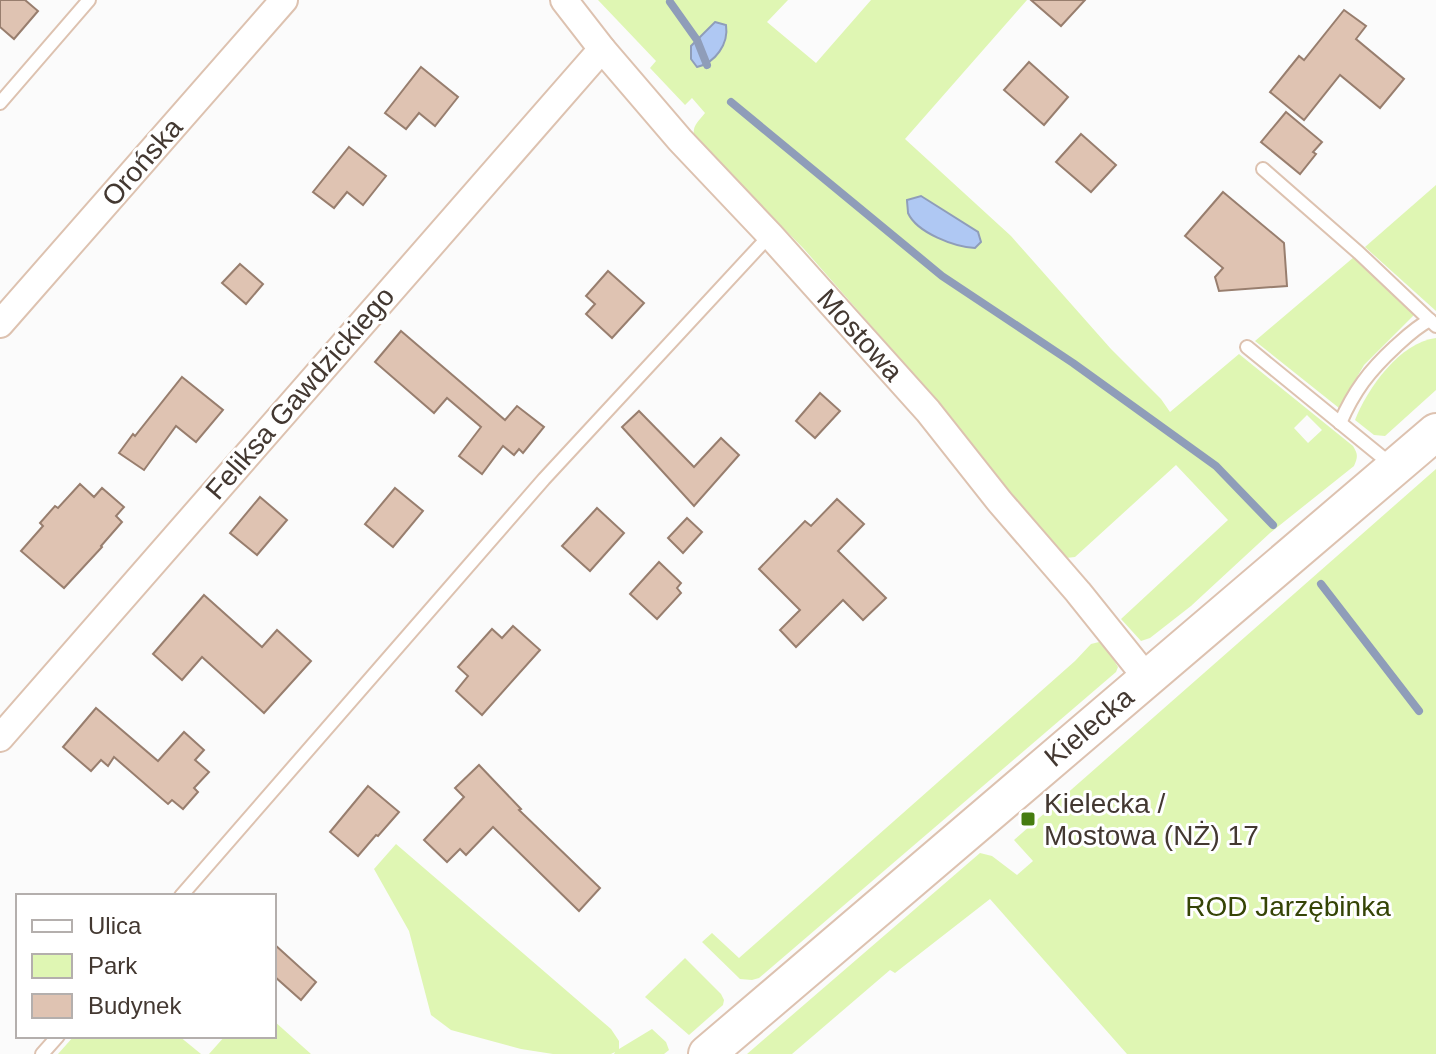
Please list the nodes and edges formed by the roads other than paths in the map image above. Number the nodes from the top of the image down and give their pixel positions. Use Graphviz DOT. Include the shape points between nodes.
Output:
graph roads {
  1 [pos="89,0"];
  2 [pos="284,0"];
  3 [pos="564,0"];
  4 [pos="602,49"];
  5 [pos="0,103"];
  6 [pos="1263,169"];
  7 [pos="770,235"];
  8 [pos="1433,323"];
  9 [pos="0,324"];
  10 [pos="1247,347"];
  11 [pos="1340,423"];
  12 [pos="1436,432"];
  13 [pos="1394,467"];
  14 [pos="1147,678"];
  15 [pos="0,738"];
  16 [pos="183,894"];
  17 [pos="56,1038"];
  18 [pos="42,1054"];
  19 [pos="707,1054"];
  1 -- 5 [label="lane"];
  2 -- 9 [label="street, Orońska"];
  3 -- 4 [label="street, Mostowa"];
  4 -- 7 [label="street, Mostowa"];
  4 -- 15 [label="street, Feliksa Gawdzickiego"];
  6 -- 8 [label="lane"];
  7 -- 14 [label="street, Mostowa" via="928,411"];
  7 -- 16 [label="lane" via="544,479"];
  8 -- 11 [label="lane" via="1417,327 1375,366"];
  10 -- 11 [label="lane"];
  11 -- 13 [label="lane"];
  12 -- 13 [label="main road, Kielecka"];
  13 -- 14 [label="main road, Kielecka"];
  14 -- 19 [label="main road, Kielecka"];
  17 -- 18 [label="lane"];
}
